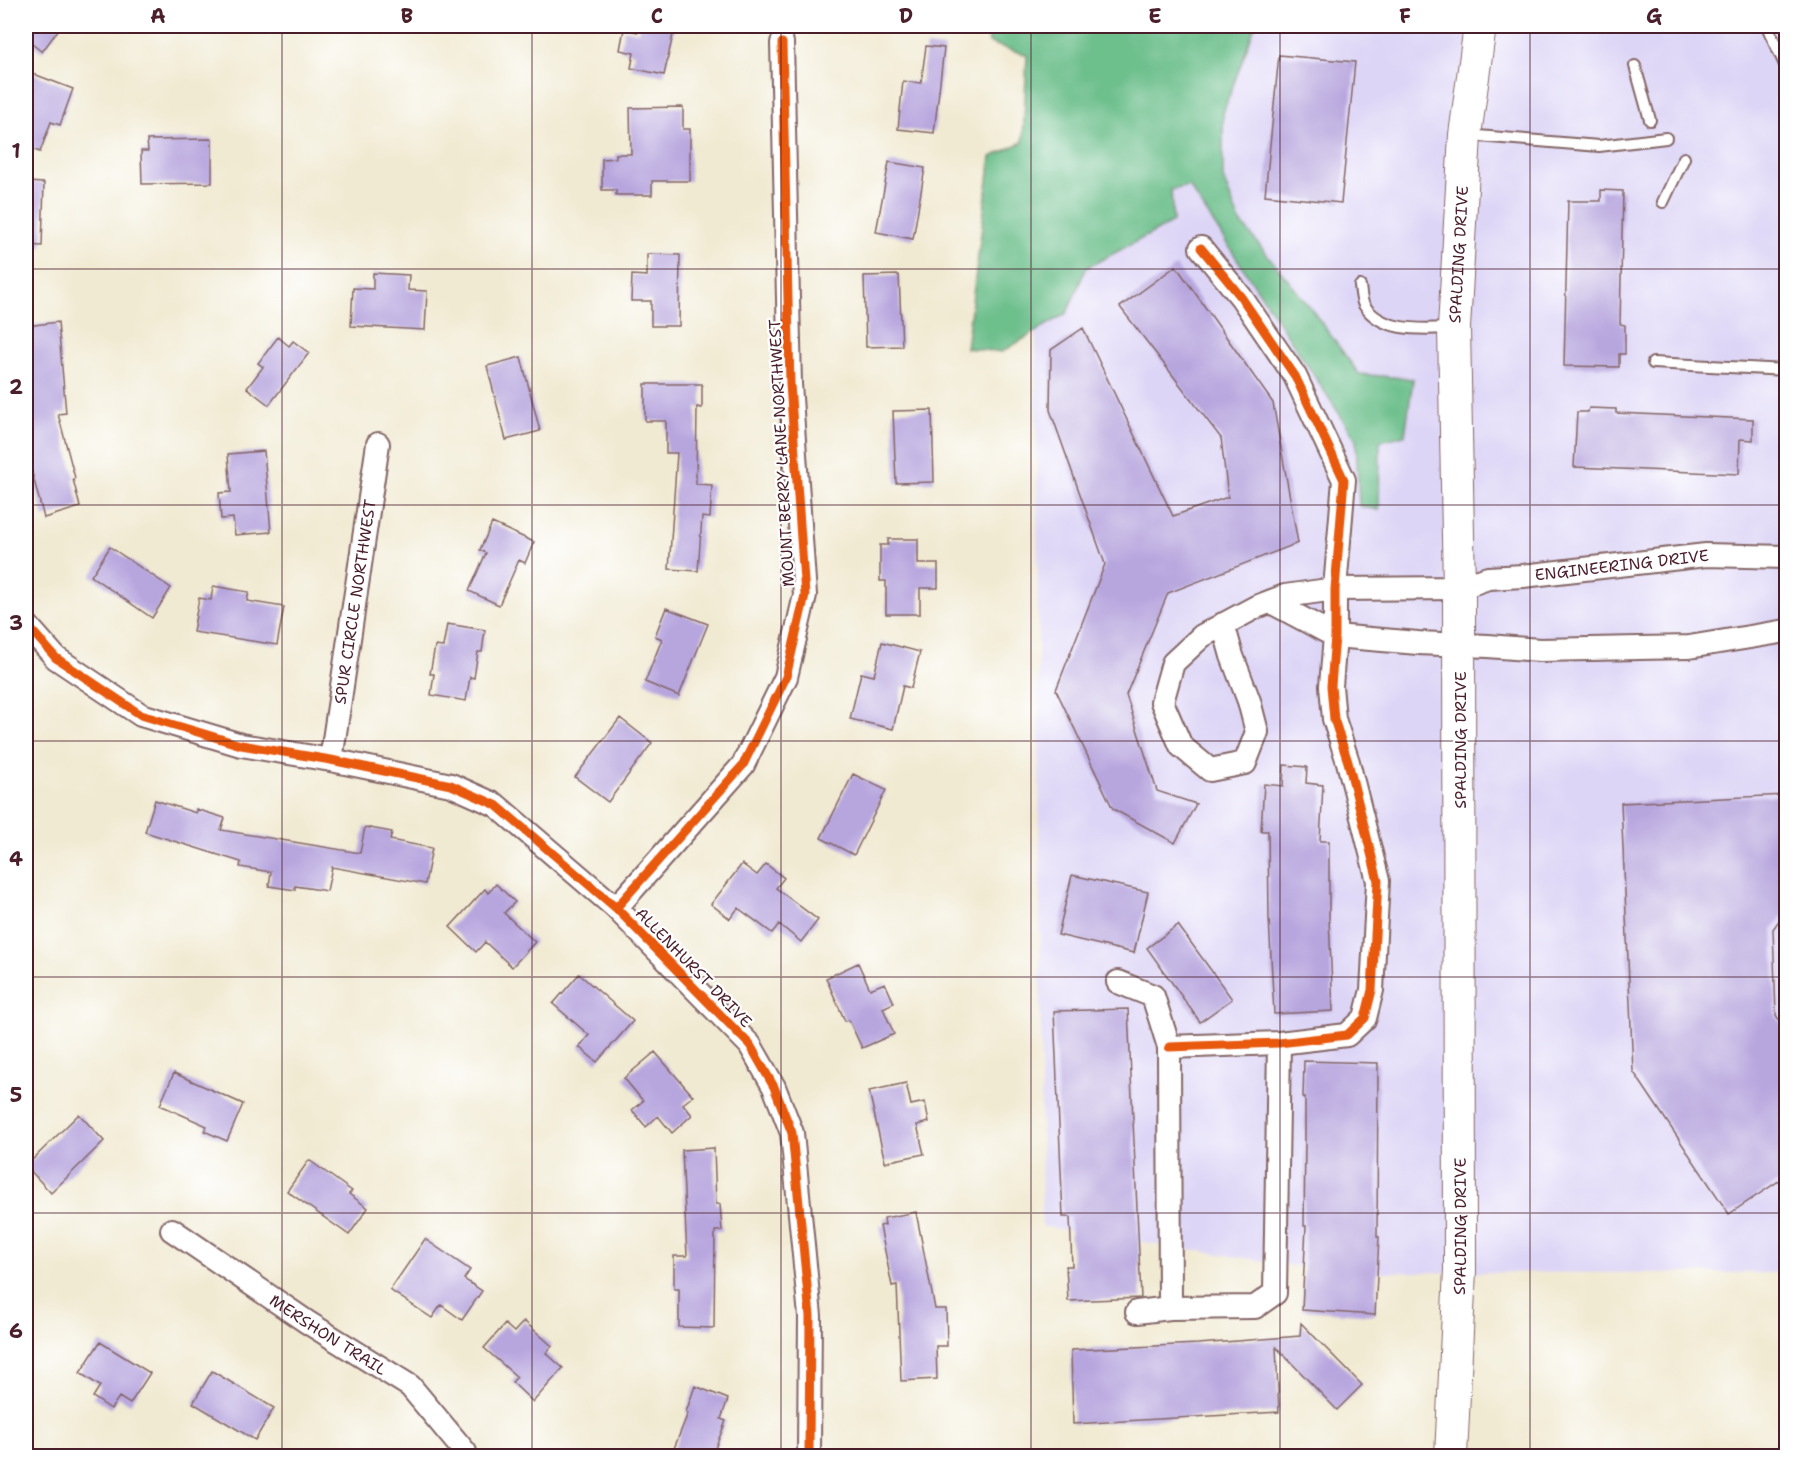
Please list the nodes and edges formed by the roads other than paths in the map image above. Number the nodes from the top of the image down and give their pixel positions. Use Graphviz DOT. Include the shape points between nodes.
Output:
graph roads {
  1 [pos="1480,26"];
  2 [pos="1767,26"];
  3 [pos="782,44"];
  4 [pos="1635,66"];
  5 [pos="1786,67"];
  6 [pos="1650,120"];
  7 [pos="1465,135"];
  8 [pos="1666,138"];
  9 [pos="1684,158"];
  10 [pos="1663,202"];
  11 [pos="1202,248"];
  12 [pos="1360,286"];
  13 [pos="1454,328"];
  14 [pos="1653,363"];
  15 [pos="1786,370"];
  16 [pos="378,444"];
  17 [pos="1786,557"];
  18 [pos="1459,588"];
  19 [pos="1335,590"];
  20 [pos="1270,602"];
  21 [pos="26,624"];
  22 [pos="1223,624"];
  23 [pos="1786,631"];
  24 [pos="1335,636"];
  25 [pos="1460,645"];
  26 [pos="331,760"];
  27 [pos="615,909"];
  28 [pos="1118,982"];
  29 [pos="1279,1043"];
  30 [pos="1169,1047"];
  31 [pos="172,1230"];
  32 [pos="1170,1308"];
  33 [pos="1137,1312"];
  34 [pos="466,1456"];
  35 [pos="807,1456"];
  36 [pos="1451,1456"];
  1 -- 7 [label="main road, SPALDING DRIVE"];
  2 -- 5 [label="lane"];
  3 -- 27 [label="street, MOUNT BERRY LANE NORTHWEST" via="790,384 805,595 786,677 743,765"];
  4 -- 6 [label="lane"];
  7 -- 8 [label="lane" via="1599,146"];
  7 -- 13 [label="main road, SPALDING DRIVE"];
  9 -- 10 [label="lane"];
  11 -- 19 [label="street" via="1241,297 1294,376 1344,480"];
  12 -- 13 [label="lane" via="1363,303 1378,319 1401,327"];
  13 -- 18 [label="main road, SPALDING DRIVE"];
  14 -- 15 [label="lane"];
  16 -- 26 [label="street, SPUR CIRCLE NORTHWEST"];
  17 -- 18 [label="street, ENGINEERING DRIVE" via="1706,555 1488,578"];
  18 -- 19 [label="street, ENGINEERING DRIVE"];
  18 -- 25 [label="main road, SPALDING DRIVE"];
  19 -- 20 [label="street, ENGINEERING DRIVE" via="1285,596"];
  19 -- 24 [label="street"];
  20 -- 22 [label="street, ENGINEERING DRIVE"];
  20 -- 24 [label="street"];
  21 -- 26 [label="street, ALLENHURST DRIVE" via="56,658 141,715 241,745"];
  22 -- 22 [label="street, ENGINEERING DRIVE" via="1202,636 1173,663 1162,702 1181,746 1210,770 1245,763 1257,732"];
  23 -- 25 [label="street" via="1689,647 1540,650"];
  24 -- 25 [label="street"];
  24 -- 29 [label="street" via="1331,686 1334,719 1378,880 1372,990 1365,1018 1347,1035"];
  25 -- 36 [label="main road, SPALDING DRIVE" via="1460,1270"];
  26 -- 27 [label="street, ALLENHURST DRIVE" via="451,785 496,805"];
  27 -- 35 [label="street, ALLENHURST DRIVE" via="750,1045 774,1087 792,1133 810,1316"];
  28 -- 30 [label="street" via="1153,996"];
  29 -- 30 [label="street"];
  29 -- 32 [label="street" via="1275,1293 1255,1307"];
  30 -- 32 [label="street"];
  31 -- 34 [label="street, MERSHON TRAIL" via="410,1386"];
  32 -- 33 [label="street"];
}
